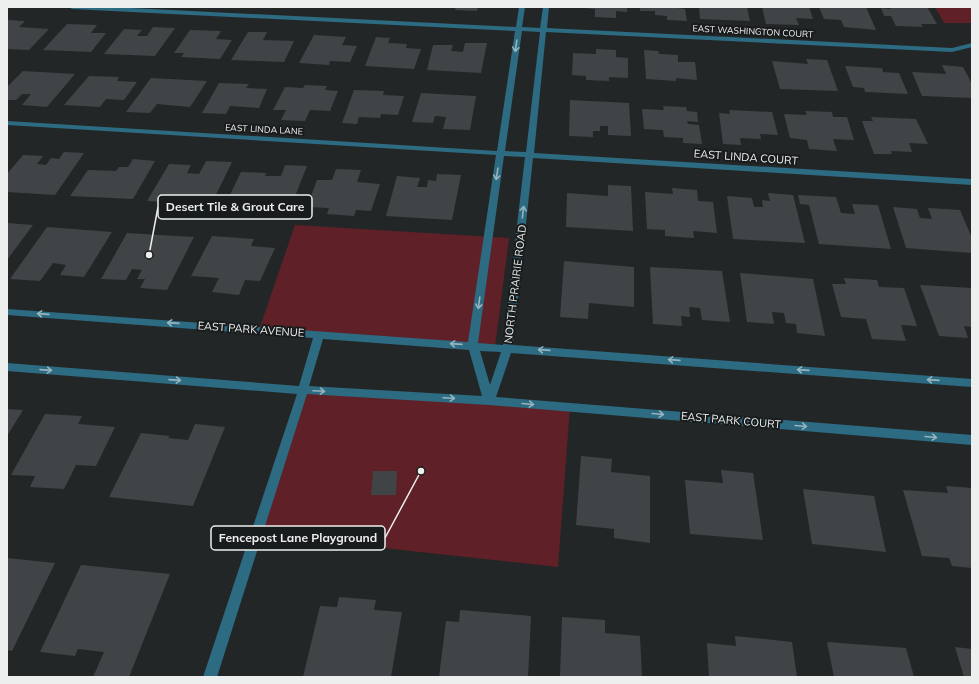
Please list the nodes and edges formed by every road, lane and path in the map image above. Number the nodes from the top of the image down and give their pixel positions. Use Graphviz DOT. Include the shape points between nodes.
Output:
graph roads {
  1 [pos="72,7"];
  2 [pos="522,7"];
  3 [pos="546,7"];
  4 [pos="519,28"];
  5 [pos="543,29"];
  6 [pos="972,45"];
  7 [pos="7,124"];
  8 [pos="501,152"];
  9 [pos="519,153"];
  10 [pos="530,154"];
  11 [pos="972,182"];
  12 [pos="7,312"];
  13 [pos="319,334"];
  14 [pos="473,345"];
  15 [pos="508,348"];
  16 [pos="7,367"];
  17 [pos="972,383"];
  18 [pos="303,390"];
  19 [pos="489,401"];
  20 [pos="972,440"];
  21 [pos="210,677"];
  1 -- 4 [label="street, EAST WASHINGTON COURT"];
  2 -- 4 [label="street"];
  3 -- 5 [label="street, NORTH PRAIRIE ROAD"];
  4 -- 5 [label="street, EAST WASHINGTON COURT"];
  4 -- 8 [label="street, one-way"];
  5 -- 6 [label="street, EAST WASHINGTON COURT" via="952,50"];
  5 -- 10 [label="street, NORTH PRAIRIE ROAD"];
  7 -- 8 [label="street, EAST LINDA LANE"];
  8 -- 9 [label="street, EAST LINDA LANE"];
  8 -- 14 [label="street, one-way"];
  9 -- 10 [label="street, EAST LINDA COURT"];
  10 -- 11 [label="street, EAST LINDA COURT"];
  15 -- 10 [label="street, NORTH PRAIRIE ROAD, one-way"];
  13 -- 12 [label="street, EAST PARK AVENUE, one-way"];
  14 -- 13 [label="street, EAST PARK AVENUE, one-way"];
  13 -- 18 [label="street"];
  14 -- 15 [label="street, EAST PARK AVENUE"];
  14 -- 19 [label="street"];
  17 -- 15 [label="street, one-way"];
  15 -- 19 [label="street, NORTH PRAIRIE ROAD"];
  16 -- 18 [label="street, one-way"];
  18 -- 19 [label="street, one-way"];
  18 -- 21 [label="street"];
  19 -- 20 [label="street, EAST PARK COURT, one-way"];
}
